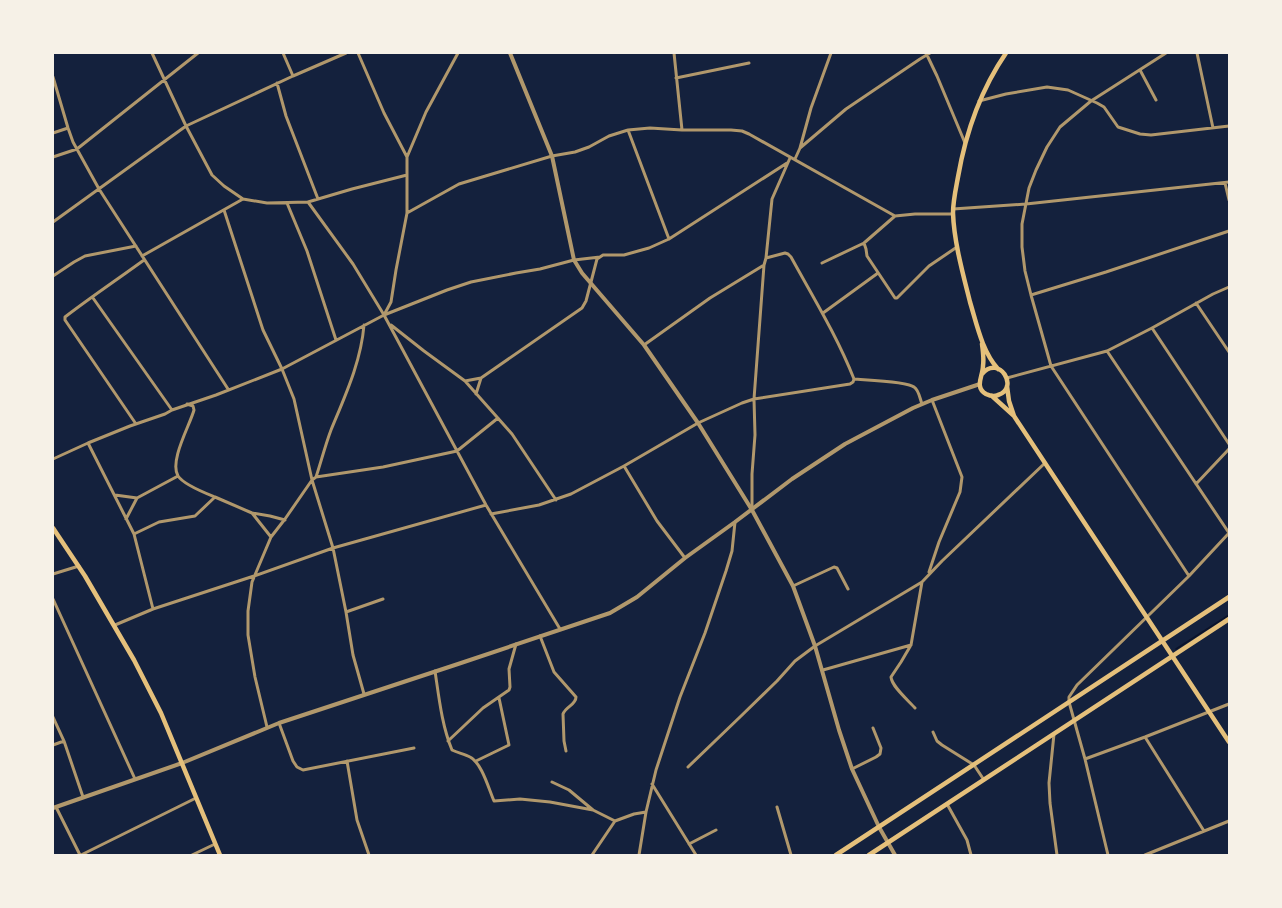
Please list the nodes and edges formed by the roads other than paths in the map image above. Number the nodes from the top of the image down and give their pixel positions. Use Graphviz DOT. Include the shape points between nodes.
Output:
graph roads {
  1 [pos="152,53"];
  2 [pos="198,53"];
  3 [pos="283,53"];
  4 [pos="346,53"];
  5 [pos="358,53"];
  6 [pos="458,53"];
  7 [pos="510,53"];
  8 [pos="674,53"];
  9 [pos="831,53"];
  10 [pos="1006,53"];
  11 [pos="1166,53"];
  12 [pos="1197,53"];
  13 [pos="927,54"];
  14 [pos="749,63"];
  15 [pos="1140,70"];
  16 [pos="53,76"];
  17 [pos="293,76"];
  18 [pos="676,78"];
  19 [pos="165,80"];
  20 [pos="277,83"];
  21 [pos="1156,100"];
  22 [pos="979,101"];
  23 [pos="1092,101"];
  24 [pos="186,126"];
  25 [pos="1229,126"];
  26 [pos="68,128"];
  27 [pos="1213,128"];
  28 [pos="628,130"];
  29 [pos="682,130"];
  30 [pos="53,133"];
  31 [pos="965,143"];
  32 [pos="800,148"];
  33 [pos="77,149"];
  34 [pos="552,156"];
  35 [pos="53,157"];
  36 [pos="407,157"];
  37 [pos="790,158"];
  38 [pos="795,159"];
  39 [pos="787,163"];
  40 [pos="407,175"];
  41 [pos="1227,182"];
  42 [pos="99,189"];
  43 [pos="243,199"];
  44 [pos="318,199"];
  45 [pos="1229,200"];
  46 [pos="308,202"];
  47 [pos="287,203"];
  48 [pos="1026,204"];
  49 [pos="224,210"];
  50 [pos="953,211"];
  51 [pos="407,213"];
  52 [pos="895,216"];
  53 [pos="53,222"];
  54 [pos="1229,231"];
  55 [pos="669,238"];
  56 [pos="864,243"];
  57 [pos="136,246"];
  58 [pos="957,247"];
  59 [pos="142,256"];
  60 [pos="600,257"];
  61 [pos="766,258"];
  62 [pos="144,260"];
  63 [pos="574,260"];
  64 [pos="822,263"];
  65 [pos="764,265"];
  66 [pos="878,273"];
  67 [pos="53,276"];
  68 [pos="590,282"];
  69 [pos="1229,287"];
  70 [pos="1031,295"];
  71 [pos="93,298"];
  72 [pos="1196,303"];
  73 [pos="823,313"];
  74 [pos="384,315"];
  75 [pos="390,324"];
  76 [pos="364,325"];
  77 [pos="1152,328"];
  78 [pos="336,340"];
  79 [pos="982,340"];
  80 [pos="644,346"];
  81 [pos="1107,351"];
  82 [pos="1229,352"];
  83 [pos="1051,366"];
  84 [pos="282,369"];
  85 [pos="998,369"];
  86 [pos="982,374"];
  87 [pos="481,378"];
  88 [pos="1007,378"];
  89 [pos="854,379"];
  90 [pos="465,381"];
  91 [pos="980,384"];
  92 [pos="1007,386"];
  93 [pos="228,389"];
  94 [pos="476,394"];
  95 [pos="991,396"];
  96 [pos="754,399"];
  97 [pos="932,400"];
  98 [pos="188,404"];
  99 [pos="922,404"];
  100 [pos="172,410"];
  101 [pos="1014,416"];
  102 [pos="498,418"];
  103 [pos="136,424"];
  104 [pos="698,424"];
  105 [pos="88,443"];
  106 [pos="1229,444"];
  107 [pos="1229,449"];
  108 [pos="457,451"];
  109 [pos="53,459"];
  110 [pos="1045,463"];
  111 [pos="624,466"];
  112 [pos="178,476"];
  113 [pos="316,477"];
  114 [pos="312,480"];
  115 [pos="1196,484"];
  116 [pos="115,495"];
  117 [pos="215,497"];
  118 [pos="137,498"];
  119 [pos="556,500"];
  120 [pos="486,505"];
  121 [pos="752,510"];
  122 [pos="252,513"];
  123 [pos="491,514"];
  124 [pos="126,518"];
  125 [pos="285,520"];
  126 [pos="735,522"];
  127 [pos="53,528"];
  128 [pos="134,534"];
  129 [pos="271,537"];
  130 [pos="333,548"];
  131 [pos="685,558"];
  132 [pos="78,566"];
  133 [pos="53,574"];
  134 [pos="929,574"];
  135 [pos="254,576"];
  136 [pos="1189,576"];
  137 [pos="922,582"];
  138 [pos="794,586"];
  139 [pos="848,588"];
  140 [pos="1229,597"];
  141 [pos="53,599"];
  142 [pos="383,599"];
  143 [pos="154,609"];
  144 [pos="346,612"];
  145 [pos="1147,618"];
  146 [pos="1229,619"];
  147 [pos="115,625"];
  148 [pos="560,629"];
  149 [pos="540,636"];
  150 [pos="1162,641"];
  151 [pos="516,644"];
  152 [pos="911,645"];
  153 [pos="815,646"];
  154 [pos="1172,656"];
  155 [pos="823,670"];
  156 [pos="435,671"];
  157 [pos="364,694"];
  158 [pos="499,698"];
  159 [pos="1069,702"];
  160 [pos="1229,704"];
  161 [pos="915,708"];
  162 [pos="1209,712"];
  163 [pos="53,717"];
  164 [pos="1074,720"];
  165 [pos="279,722"];
  166 [pos="268,727"];
  167 [pos="873,728"];
  168 [pos="933,732"];
  169 [pos="1054,734"];
  170 [pos="1146,737"];
  171 [pos="64,741"];
  172 [pos="448,741"];
  173 [pos="1229,742"];
  174 [pos="53,744"];
  175 [pos="414,748"];
  176 [pos="566,751"];
  177 [pos="1085,759"];
  178 [pos="347,761"];
  179 [pos="476,761"];
  180 [pos="182,762"];
  181 [pos="974,765"];
  182 [pos="688,767"];
  183 [pos="852,769"];
  184 [pos="135,779"];
  185 [pos="984,780"];
  186 [pos="552,782"];
  187 [pos="652,784"];
  188 [pos="83,797"];
  189 [pos="196,798"];
  190 [pos="947,804"];
  191 [pos="54,807"];
  192 [pos="777,807"];
  193 [pos="593,810"];
  194 [pos="646,812"];
  195 [pos="615,821"];
  196 [pos="1229,821"];
  197 [pos="879,827"];
  198 [pos="716,830"];
  199 [pos="1204,831"];
  200 [pos="888,843"];
  201 [pos="215,844"];
  202 [pos="689,844"];
  203 [pos="81,855"];
  204 [pos="192,855"];
  205 [pos="220,855"];
  206 [pos="369,855"];
  207 [pos="592,855"];
  208 [pos="639,855"];
  209 [pos="696,855"];
  210 [pos="791,855"];
  211 [pos="836,855"];
  212 [pos="869,855"];
  213 [pos="895,855"];
  214 [pos="971,855"];
  215 [pos="1057,855"];
  216 [pos="1108,855"];
  217 [pos="1145,855"];
  1 -- 19 [label="street"];
  2 -- 19 [label="street"];
  3 -- 17 [label="street"];
  4 -- 17 [label="street"];
  5 -- 36 [label="street" via="384,113"];
  6 -- 36 [label="street" via="426,112"];
  7 -- 34 [label="street"];
  8 -- 18 [label="street"];
  9 -- 32 [label="street"];
  10 -- 22 [label="main road"];
  11 -- 15 [label="street"];
  12 -- 27 [label="street"];
  13 -- 31 [label="street"];
  13 -- 32 [label="street" via="846,109"];
  14 -- 18 [label="street"];
  15 -- 21 [label="street"];
  15 -- 23 [label="street"];
  16 -- 26 [label="street"];
  17 -- 20 [label="street"];
  18 -- 29 [label="street"];
  19 -- 24 [label="street"];
  19 -- 33 [label="street"];
  20 -- 24 [label="street"];
  20 -- 44 [label="street" via="286,116"];
  22 -- 23 [label="street" via="1047,87 1068,90"];
  22 -- 31 [label="main road"];
  23 -- 27 [label="street" via="1104,107 1118,127 1140,134"];
  23 -- 48 [label="street" via="1060,128 1047,147 1029,188"];
  24 -- 42 [label="street"];
  24 -- 43 [label="street" via="212,175"];
  25 -- 27 [label="street"];
  26 -- 30 [label="street"];
  26 -- 33 [label="street"];
  28 -- 29 [label="street"];
  28 -- 34 [label="street" via="575,152"];
  28 -- 55 [label="street"];
  29 -- 37 [label="street" via="742,132"];
  31 -- 50 [label="main road"];
  32 -- 38 [label="street"];
  33 -- 35 [label="street"];
  33 -- 42 [label="street"];
  34 -- 51 [label="street" via="460,184"];
  34 -- 63 [label="street"];
  36 -- 40 [label="street"];
  37 -- 38 [label="street"];
  37 -- 39 [label="street"];
  38 -- 52 [label="street"];
  39 -- 55 [label="street"];
  39 -- 61 [label="street" via="772,199"];
  40 -- 44 [label="street"];
  40 -- 51 [label="street"];
  41 -- 45 [label="street"];
  41 -- 48 [label="street"];
  42 -- 53 [label="street"];
  42 -- 57 [label="street"];
  43 -- 47 [label="street"];
  43 -- 49 [label="street"];
  44 -- 46 [label="street"];
  46 -- 47 [label="street"];
  46 -- 74 [label="street" via="353,264"];
  47 -- 78 [label="street" via="307,251"];
  48 -- 50 [label="street"];
  48 -- 70 [label="street" via="1022,224 1022,247"];
  49 -- 59 [label="street"];
  49 -- 84 [label="street" via="263,330"];
  50 -- 52 [label="street"];
  50 -- 58 [label="main road"];
  51 -- 74 [label="street" via="391,302"];
  52 -- 56 [label="street"];
  54 -- 70 [label="street"];
  55 -- 60 [label="street" via="649,248 624,255"];
  56 -- 64 [label="street"];
  56 -- 66 [label="street" via="867,256"];
  57 -- 59 [label="street"];
  57 -- 67 [label="street" via="85,256"];
  58 -- 66 [label="street" via="929,266 897,298 893,297"];
  58 -- 79 [label="main road"];
  59 -- 62 [label="street"];
  60 -- 63 [label="street"];
  60 -- 68 [label="street" via="597,259"];
  61 -- 65 [label="street"];
  61 -- 73 [label="street" via="788,254"];
  62 -- 71 [label="street"];
  62 -- 93 [label="street"];
  63 -- 68 [label="street"];
  63 -- 74 [label="street" via="460,285"];
  65 -- 80 [label="street" via="710,298"];
  65 -- 96 [label="street"];
  66 -- 73 [label="street"];
  68 -- 80 [label="street"];
  68 -- 87 [label="street" via="582,308"];
  69 -- 72 [label="street"];
  70 -- 83 [label="street"];
  71 -- 100 [label="street"];
  71 -- 103 [label="street" via="65,317 66,322"];
  72 -- 77 [label="street"];
  72 -- 82 [label="street"];
  73 -- 89 [label="street"];
  74 -- 75 [label="street"];
  74 -- 76 [label="street"];
  75 -- 90 [label="street"];
  75 -- 108 [label="street"];
  76 -- 78 [label="street"];
  76 -- 113 [label="street" via="363,340 350,385"];
  77 -- 81 [label="street"];
  77 -- 106 [label="street"];
  78 -- 84 [label="street"];
  79 -- 85 [label="main road" via="989,357"];
  79 -- 86 [label="main road"];
  80 -- 104 [label="street"];
  81 -- 83 [label="street"];
  81 -- 115 [label="street"];
  83 -- 88 [label="street"];
  83 -- 136 [label="street"];
  84 -- 93 [label="street"];
  84 -- 114 [label="street" via="294,399"];
  85 -- 86 [label="main road" via="988,369"];
  85 -- 88 [label="main road"];
  86 -- 91 [label="main road"];
  87 -- 90 [label="street"];
  87 -- 94 [label="street"];
  88 -- 92 [label="main road"];
  89 -- 96 [label="street" via="850,384"];
  89 -- 99 [label="street" via="910,385 916,389"];
  90 -- 94 [label="street"];
  91 -- 95 [label="main road" via="984,392"];
  91 -- 97 [label="street"];
  92 -- 95 [label="main road" via="1001,394"];
  92 -- 101 [label="main road"];
  93 -- 98 [label="street"];
  94 -- 102 [label="street"];
  95 -- 101 [label="main road"];
  96 -- 104 [label="street"];
  96 -- 121 [label="street"];
  97 -- 99 [label="street"];
  97 -- 134 [label="street" via="962,477 962,484"];
  98 -- 100 [label="street"];
  98 -- 112 [label="street" via="193,406 194,410 177,456"];
  99 -- 121 [label="street" via="844,444"];
  100 -- 103 [label="street"];
  101 -- 110 [label="main road"];
  102 -- 108 [label="street"];
  102 -- 119 [label="street"];
  103 -- 105 [label="street"];
  104 -- 111 [label="street"];
  104 -- 121 [label="street"];
  105 -- 109 [label="street"];
  105 -- 116 [label="street"];
  107 -- 115 [label="street"];
  108 -- 113 [label="street" via="383,467"];
  108 -- 120 [label="street"];
  110 -- 134 [label="street"];
  110 -- 145 [label="main road"];
  111 -- 119 [label="street"];
  111 -- 131 [label="street" via="657,521"];
  112 -- 117 [label="street" via="194,488"];
  112 -- 118 [label="street"];
  113 -- 114 [label="street"];
  114 -- 125 [label="street"];
  114 -- 130 [label="street"];
  115 -- 136 [label="street" via="1229,533"];
  116 -- 118 [label="street"];
  116 -- 124 [label="street"];
  117 -- 122 [label="street"];
  117 -- 128 [label="street" via="195,516 158,522"];
  118 -- 124 [label="street"];
  119 -- 123 [label="street"];
  120 -- 123 [label="street"];
  120 -- 130 [label="street"];
  121 -- 126 [label="street"];
  121 -- 138 [label="street"];
  122 -- 125 [label="street"];
  122 -- 129 [label="street"];
  123 -- 148 [label="street"];
  124 -- 128 [label="street"];
  125 -- 129 [label="street"];
  126 -- 131 [label="street"];
  126 -- 187 [label="street" via="732,551 726,571"];
  127 -- 132 [label="main road"];
  128 -- 143 [label="street"];
  129 -- 135 [label="street"];
  130 -- 135 [label="street"];
  130 -- 144 [label="street"];
  131 -- 148 [label="street" via="623,606 597,618"];
  132 -- 133 [label="street"];
  132 -- 147 [label="main road"];
  134 -- 137 [label="street"];
  135 -- 143 [label="street"];
  135 -- 166 [label="street" via="248,611 248,635 255,677"];
  136 -- 145 [label="street"];
  137 -- 152 [label="street"];
  137 -- 153 [label="street"];
  138 -- 139 [label="street" via="834,567"];
  138 -- 153 [label="street"];
  140 -- 150 [label="main road"];
  141 -- 184 [label="street"];
  142 -- 144 [label="street"];
  143 -- 147 [label="street"];
  144 -- 157 [label="street" via="353,655"];
  145 -- 150 [label="main road"];
  145 -- 159 [label="street" via="1077,685 1069,697"];
  146 -- 154 [label="main road"];
  147 -- 180 [label="main road"];
  148 -- 149 [label="street"];
  149 -- 151 [label="street"];
  149 -- 176 [label="street" via="554,672 576,697 575,702 564,710 563,714"];
  150 -- 154 [label="main road"];
  150 -- 159 [label="main road"];
  151 -- 156 [label="street"];
  151 -- 158 [label="street" via="509,669 510,687"];
  152 -- 155 [label="street"];
  152 -- 161 [label="street" via="890,677"];
  153 -- 155 [label="street"];
  153 -- 182 [label="street" via="795,661"];
  154 -- 162 [label="main road"];
  154 -- 164 [label="main road"];
  155 -- 183 [label="street"];
  156 -- 157 [label="street"];
  156 -- 172 [label="street"];
  157 -- 165 [label="street"];
  158 -- 172 [label="street" via="480,710"];
  158 -- 179 [label="street" via="509,745"];
  159 -- 164 [label="street"];
  159 -- 181 [label="main road"];
  160 -- 162 [label="street"];
  162 -- 170 [label="street"];
  162 -- 173 [label="main road"];
  163 -- 171 [label="street"];
  164 -- 169 [label="main road"];
  164 -- 177 [label="street"];
  165 -- 166 [label="street"];
  165 -- 178 [label="street" via="297,767 303,770"];
  166 -- 180 [label="street"];
  167 -- 183 [label="street" via="881,748 880,754"];
  168 -- 181 [label="street" via="937,741"];
  169 -- 185 [label="main road"];
  169 -- 215 [label="street" via="1049,783"];
  170 -- 177 [label="street"];
  170 -- 199 [label="street"];
  171 -- 174 [label="street"];
  171 -- 188 [label="street"];
  172 -- 179 [label="street" via="452,750"];
  175 -- 178 [label="street"];
  177 -- 216 [label="street"];
  178 -- 206 [label="street" via="357,820"];
  179 -- 193 [label="street" via="494,801 532,799"];
  180 -- 184 [label="street"];
  180 -- 189 [label="main road"];
  181 -- 185 [label="street"];
  181 -- 197 [label="main road"];
  183 -- 197 [label="street"];
  184 -- 188 [label="street"];
  185 -- 190 [label="main road"];
  186 -- 193 [label="street" via="570,790"];
  187 -- 194 [label="street"];
  187 -- 202 [label="street"];
  188 -- 191 [label="street"];
  189 -- 201 [label="main road"];
  189 -- 203 [label="street"];
  190 -- 200 [label="main road"];
  190 -- 214 [label="street" via="967,840"];
  191 -- 203 [label="street"];
  192 -- 210 [label="street"];
  193 -- 195 [label="street"];
  194 -- 195 [label="street"];
  194 -- 208 [label="street"];
  195 -- 207 [label="street"];
  196 -- 199 [label="street"];
  197 -- 200 [label="street"];
  197 -- 211 [label="main road"];
  198 -- 202 [label="street"];
  199 -- 217 [label="street"];
  200 -- 212 [label="main road"];
  200 -- 213 [label="street"];
  201 -- 204 [label="street"];
  201 -- 205 [label="main road"];
  202 -- 209 [label="street"];
}
